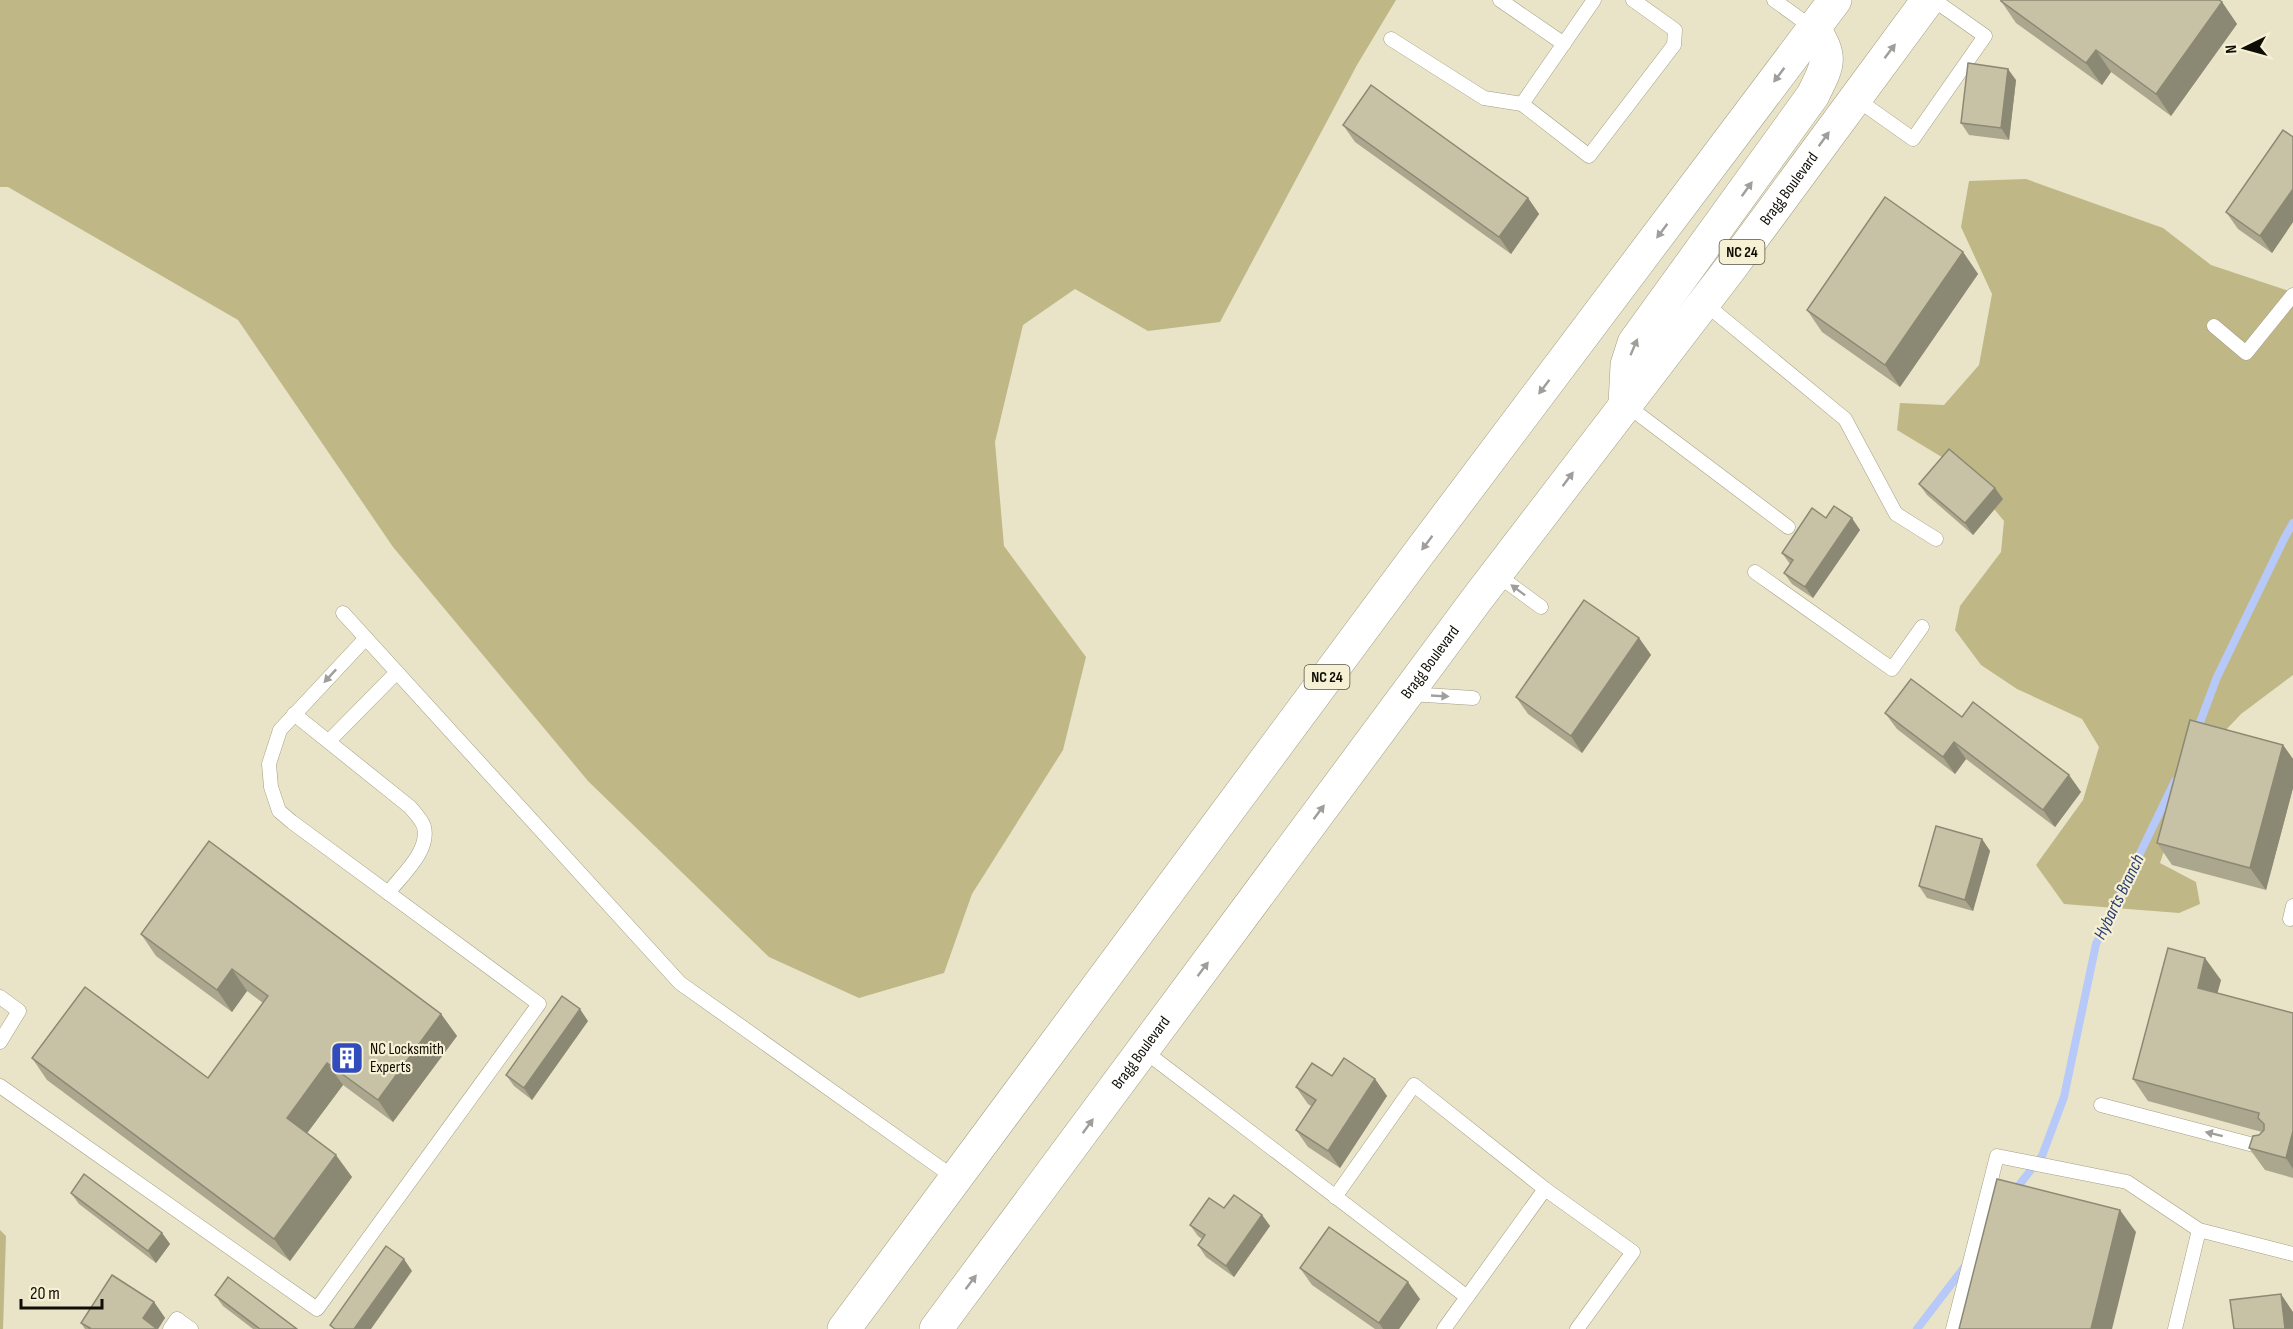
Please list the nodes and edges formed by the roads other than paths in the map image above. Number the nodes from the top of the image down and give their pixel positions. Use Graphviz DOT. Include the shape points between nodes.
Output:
graph roads {
  1 [pos="1500,0"];
  2 [pos="1594,0"];
  3 [pos="1633,0"];
  4 [pos="1774,0"];
  5 [pos="1835,0"];
  6 [pos="1928,0"];
  7 [pos="1934,0"];
  8 [pos="1814,28"];
  9 [pos="1392,39"];
  10 [pos="1564,44"];
  11 [pos="1855,98"];
  12 [pos="1522,104"];
  13 [pos="2293,295"];
  14 [pos="1703,302"];
  15 [pos="2214,326"];
  16 [pos="1625,404"];
  17 [pos="1788,527"];
  18 [pos="1936,540"];
  19 [pos="1755,572"];
  20 [pos="1496,574"];
  21 [pos="1540,607"];
  22 [pos="343,613"];
  23 [pos="1922,627"];
  24 [pos="366,638"];
  25 [pos="397,672"];
  26 [pos="1407,694"];
  27 [pos="1473,698"];
  28 [pos="294,714"];
  29 [pos="328,741"];
  30 [pos="388,893"];
  31 [pos="0,997"];
  32 [pos="0,1042"];
  33 [pos="1143,1050"];
  34 [pos="0,1086"];
  35 [pos="2101,1105"];
  36 [pos="2271,1149"];
  37 [pos="956,1179"];
  38 [pos="1545,1189"];
  39 [pos="1335,1197"];
  40 [pos="2199,1230"];
  41 [pos="2293,1254"];
  42 [pos="1467,1297"];
  43 [pos="170,1329"];
  44 [pos="191,1329"];
  45 [pos="844,1329"];
  46 [pos="936,1329"];
  47 [pos="1444,1329"];
  48 [pos="1577,1329"];
  49 [pos="1953,1329"];
  50 [pos="2175,1329"];
  1 -- 10 [label="lane"];
  2 -- 10 [label="lane"];
  3 -- 12 [label="lane" via="1675,30 1674,45 1589,156"];
  4 -- 8 [label="lane"];
  5 -- 8 [label="main road, NC 24"];
  11 -- 6 [label="main road, Bragg Boulevard / NC 24, one-way"];
  7 -- 11 [label="lane" via="1985,36 1913,139"];
  16 -- 8 [label="main road, one-way" via="1627,365 1634,343 1814,95 1828,65 1825,46"];
  8 -- 37 [label="main road, NC 24, one-way" via="1406,570"];
  9 -- 12 [label="lane" via="1484,98"];
  10 -- 12 [label="lane"];
  14 -- 11 [label="main road, Bragg Boulevard / NC 24, one-way"];
  13 -- 15 [label="lane" via="2246,353"];
  14 -- 16 [label="main road, Bragg Boulevard / NC 24"];
  14 -- 18 [label="lane" via="1845,419 1896,514"];
  16 -- 17 [label="lane"];
  20 -- 16 [label="main road, Bragg Boulevard / NC 24, one-way"];
  19 -- 23 [label="lane" via="1892,669"];
  21 -- 20 [label="lane, one-way"];
  20 -- 26 [label="main road, Bragg Boulevard / NC 24"];
  22 -- 24 [label="lane"];
  24 -- 25 [label="lane"];
  24 -- 28 [label="lane, one-way"];
  25 -- 29 [label="lane"];
  25 -- 37 [label="lane" via="680,982"];
  26 -- 27 [label="lane, one-way"];
  33 -- 26 [label="main road, Bragg Boulevard / NC 24, one-way"];
  28 -- 29 [label="lane"];
  28 -- 30 [label="lane" via="280,730 269,764 279,811"];
  29 -- 30 [label="lane" via="410,807 423,824 426,839 420,852"];
  30 -- 34 [label="lane" via="538,1004 317,1309"];
  31 -- 32 [label="lane" via="19,1011"];
  33 -- 39 [label="lane"];
  46 -- 33 [label="main road, Bragg Boulevard / NC 24, one-way"];
  36 -- 35 [label="lane, one-way"];
  37 -- 45 [label="main road, NC 24"];
  38 -- 39 [label="lane" via="1414,1085"];
  38 -- 42 [label="lane"];
  38 -- 48 [label="lane" via="1633,1252"];
  39 -- 42 [label="lane"];
  40 -- 41 [label="lane"];
  40 -- 49 [label="lane" via="2127,1182 1997,1156"];
  40 -- 50 [label="lane"];
  42 -- 47 [label="lane"];
  43 -- 44 [label="lane" via="177,1319"];
}
